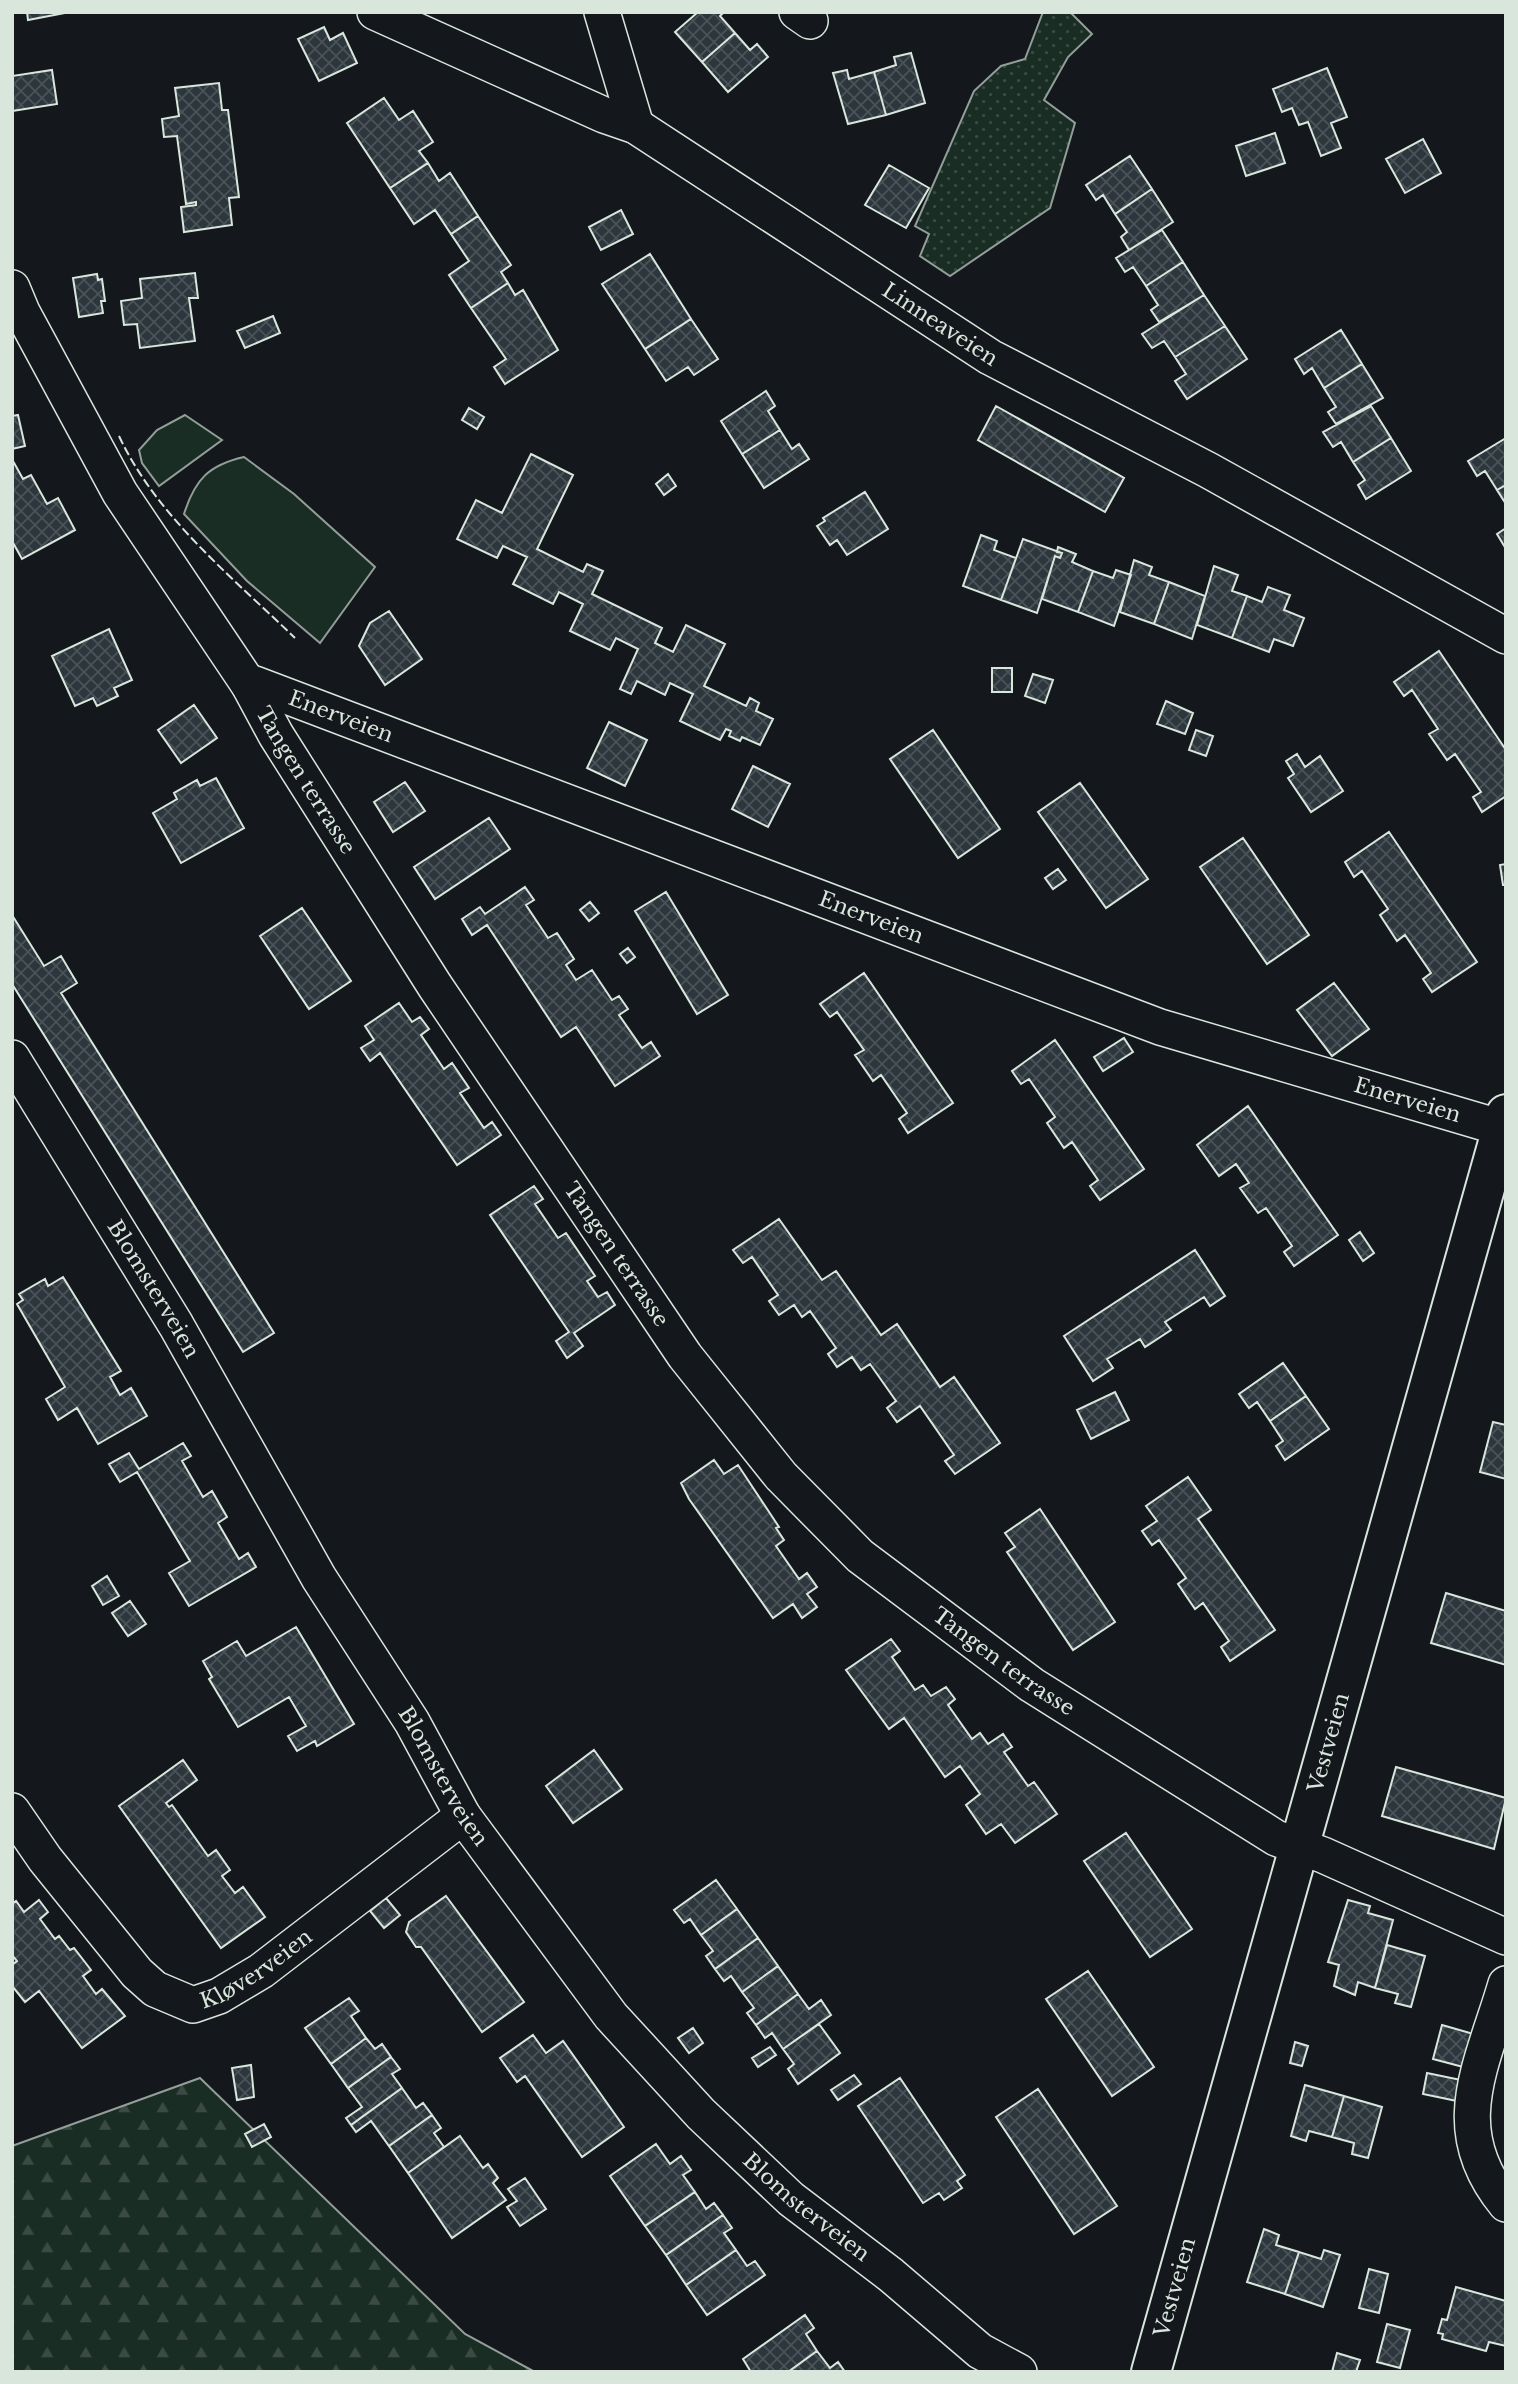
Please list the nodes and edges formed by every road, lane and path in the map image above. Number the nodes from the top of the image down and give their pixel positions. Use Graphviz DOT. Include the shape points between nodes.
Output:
graph roads {
  1 [pos="375,12"];
  2 [pos="602,12"];
  3 [pos="636,126"];
  4 [pos="12,288"];
  5 [pos="1506,636"];
  6 [pos="249,685"];
  7 [pos="12,1058"];
  8 [pos="1504,1121"];
  9 [pos="12,1811"];
  10 [pos="463,1816"];
  11 [pos="1299,1848"];
  12 [pos="1506,1937"];
  13 [pos="1506,1984"];
  14 [pos="1506,2204"];
  15 [pos="1019,2372"];
  16 [pos="1151,2372"];
  1 -- 3 [label="street, Linneaveien"];
  2 -- 3 [label="street"];
  3 -- 5 [label="street, Linneaveien" via="990,357 1208,470"];
  4 -- 6 [label="street, Tangen terrasse" via="120,493"];
  6 -- 8 [label="street, Enerveien" via="1160,1027"];
  6 -- 11 [label="street, Tangen terrasse" via="435,986 685,1356 780,1476 860,1556 1031,1685 1242,1818"];
  7 -- 10 [label="street, Blomsterveien" via="176,1325 312,1566 412,1722"];
  8 -- 11 [label="main road, Vestveien"];
  9 -- 10 [label="street, Kløverveien" via="137,1973 155,1989 193,2005 219,1996 261,1971"];
  10 -- 15 [label="street, Blomsterveien" via="611,2016 701,2114 791,2199 980,2351"];
  11 -- 12 [label="street, Tangen terrasse"];
  11 -- 16 [label="main road, Vestveien"];
  13 -- 14 [label="street" via="1471,2105 1479,2164"];
}
